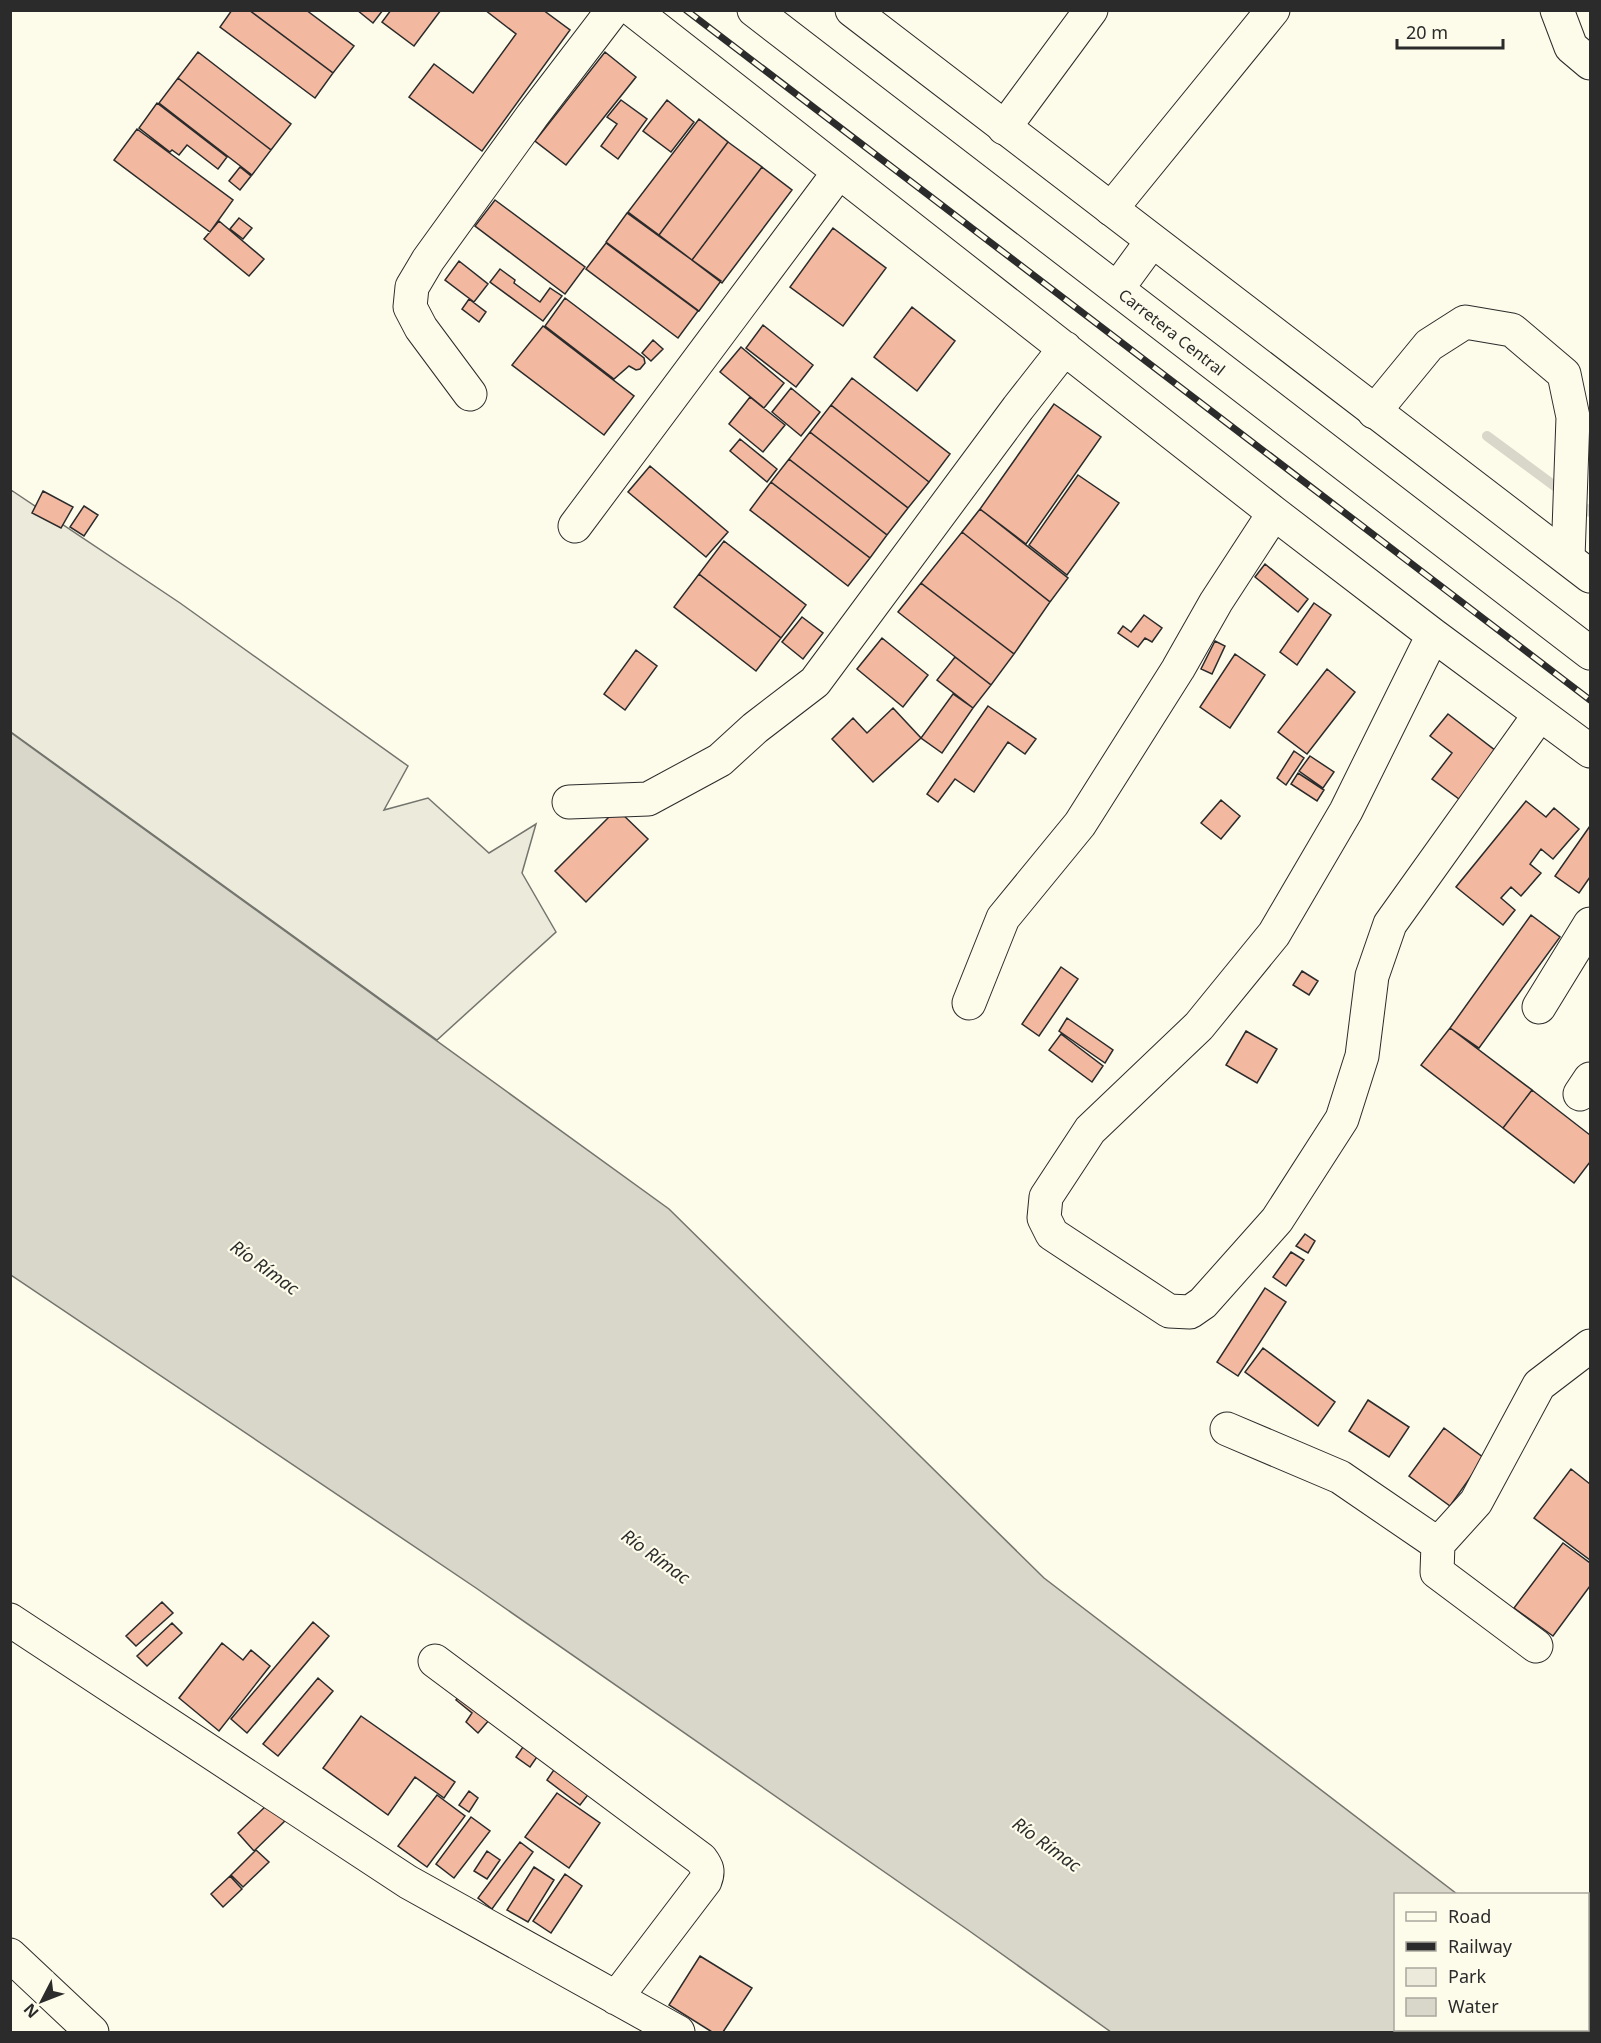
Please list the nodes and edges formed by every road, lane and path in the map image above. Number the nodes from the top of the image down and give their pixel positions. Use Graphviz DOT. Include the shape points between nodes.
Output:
graph roads {
  1 [pos="613,10"];
  2 [pos="633,10"];
  3 [pos="753,10"];
  4 [pos="852,10"];
  5 [pos="1091,10"];
  6 [pos="1273,10"];
  7 [pos="1557,10"];
  8 [pos="1590,63"];
  9 [pos="1004,128"];
  10 [pos="839,172"];
  11 [pos="1111,209"];
  12 [pos="1152,241"];
  13 [pos="1117,289"];
  14 [pos="1065,348"];
  15 [pos="470,394"];
  16 [pos="1374,412"];
  17 [pos="1274,513"];
  18 [pos="575,526"];
  19 [pos="1579,567"];
  20 [pos="1433,635"];
  21 [pos="1590,653"];
  22 [pos="1540,714"];
  23 [pos="1590,751"];
  24 [pos="569,802"];
  25 [pos="1590,924"];
  26 [pos="969,1003"];
  27 [pos="1539,1007"];
  28 [pos="1590,1346"];
  29 [pos="1227,1429"];
  30 [pos="1438,1544"];
  31 [pos="10,1620"];
  32 [pos="1536,1646"];
  33 [pos="435,1662"];
  34 [pos="10,1955"];
  35 [pos="616,1998"];
  36 [pos="92,2032"];
  37 [pos="678,2032"];
  1 -- 15 [label="main road" via="532,116 412,287 410,307 421,328"];
  2 -- 10 [label="main road"];
  3 -- 13 [label="main road, Carretera Central"];
  4 -- 9 [label="main road"];
  5 -- 9 [label="main road"];
  6 -- 11 [label="main road"];
  7 -- 8 [label="main road" via="1571,47"];
  9 -- 11 [label="main road"];
  10 -- 14 [label="main road"];
  10 -- 18 [label="main road"];
  11 -- 12 [label="main road"];
  12 -- 13 [label="main road"];
  12 -- 16 [label="main road"];
  13 -- 21 [label="main road, Carretera Central"];
  14 -- 17 [label="main road"];
  14 -- 24 [label="main road" via="815,682 720,760 648,799"];
  16 -- 19 [label="main road"];
  16 -- 19 [label="main road" via="1429,345 1465,322 1512,330 1564,374 1573,417"];
  17 -- 20 [label="main road"];
  17 -- 26 [label="main road" via="1080,824 1003,918"];
  20 -- 22 [label="main road"];
  20 -- 22 [label="main road" via="1346,811 1274,934 1199,1026 1090,1130 1046,1197 1044,1218 1052,1234 1169,1311 1190,1312 1203,1303 1277,1220 1342,1119 1362,1056 1372,976 1390,924"];
  22 -- 23 [label="main road"];
  25 -- 27 [label="main road"];
  28 -- 30 [label="main road" via="1539,1385 1476,1502"];
  29 -- 30 [label="main road" via="1340,1477"];
  30 -- 32 [label="main road" via="1437,1572"];
  31 -- 35 [label="main road" via="408,1882"];
  33 -- 35 [label="main road" via="706,1866 705,1881"];
  34 -- 36 [label="main road"];
  35 -- 37 [label="main road"];
}
